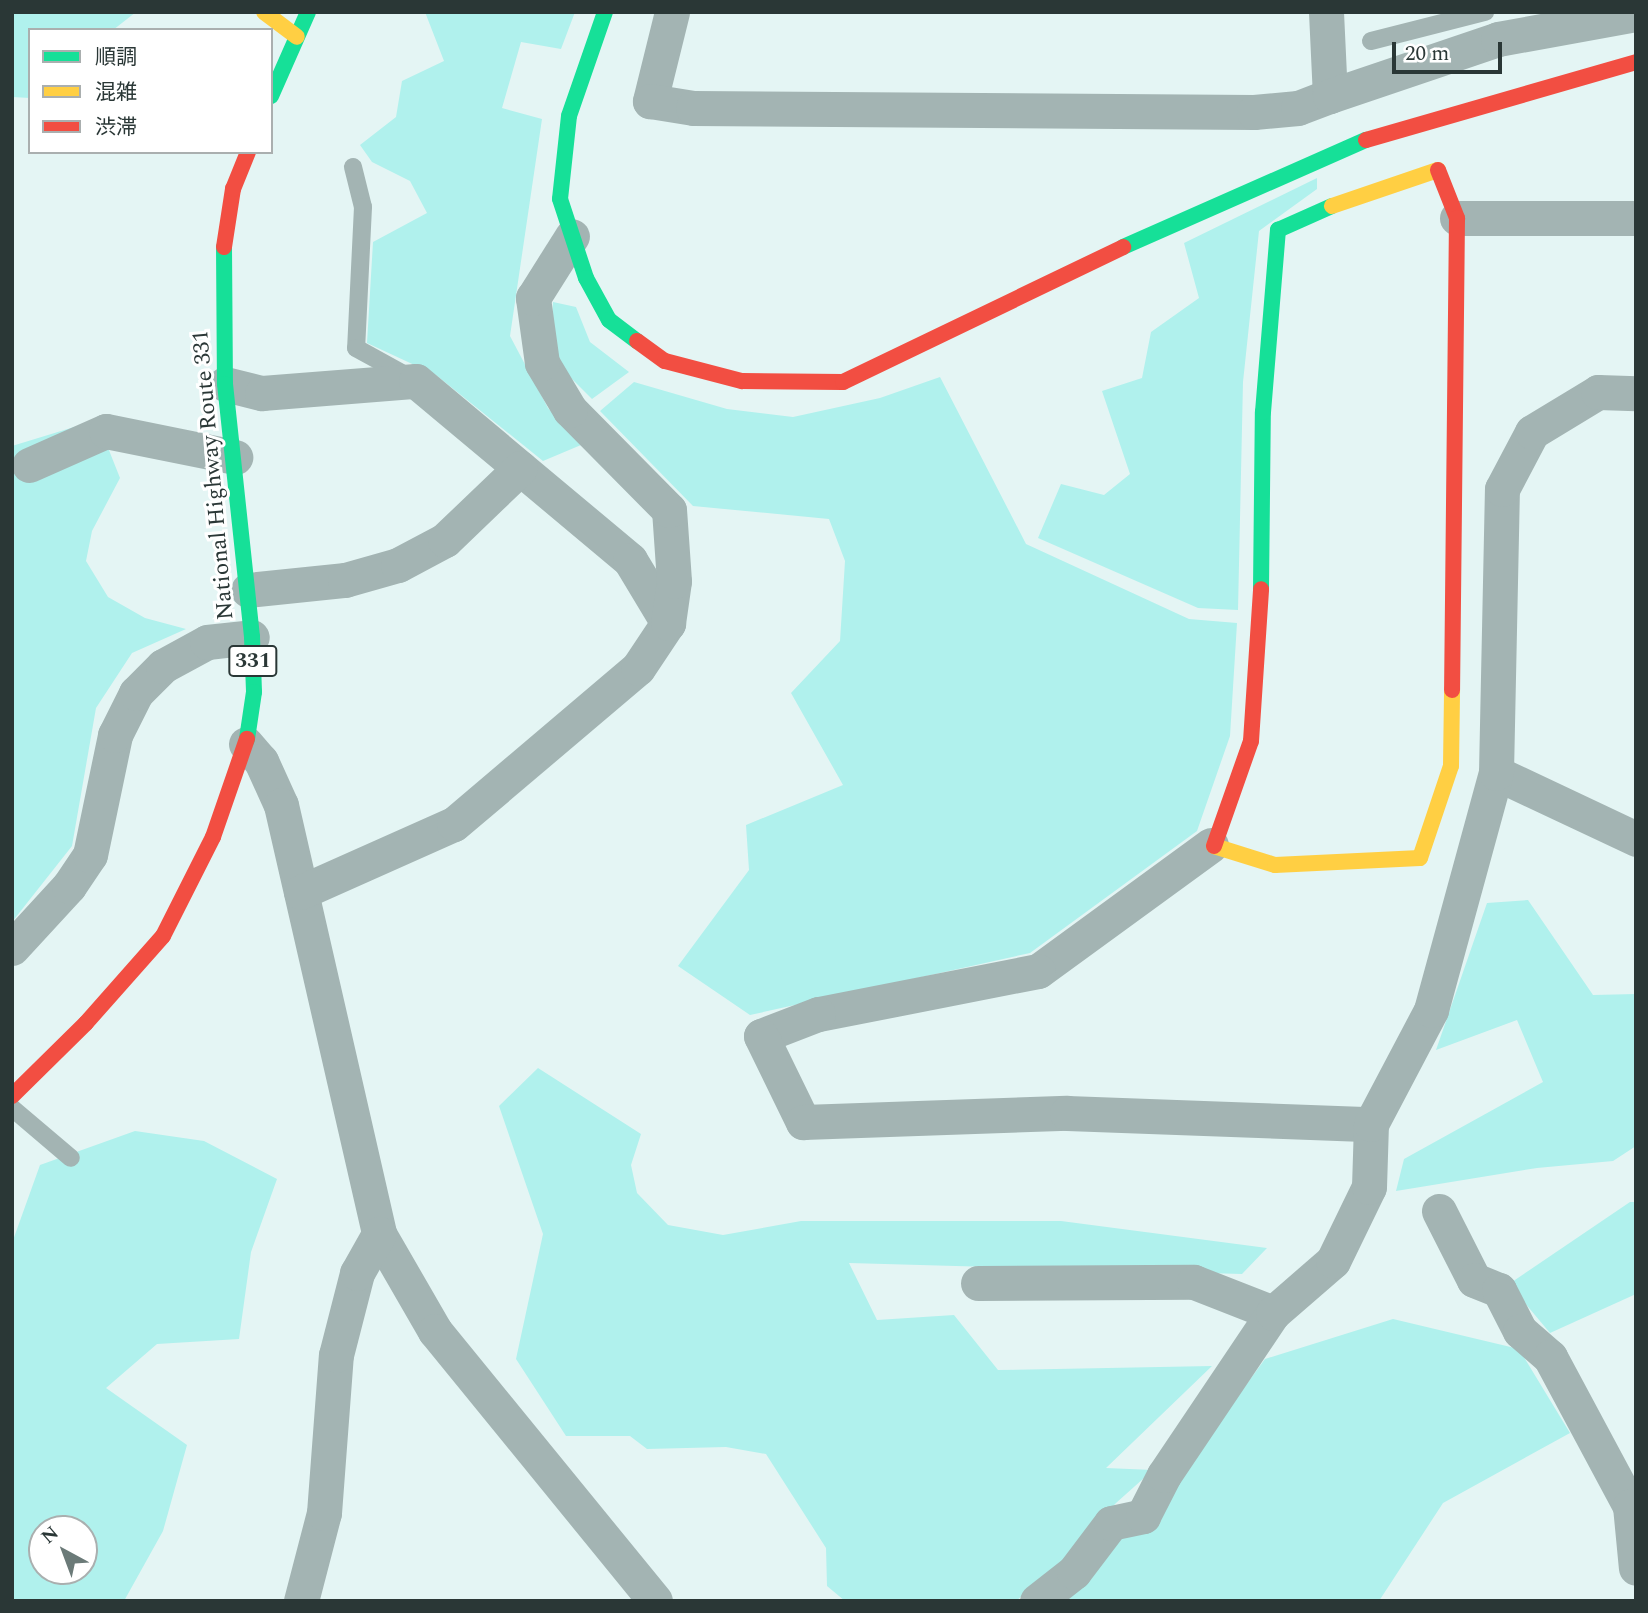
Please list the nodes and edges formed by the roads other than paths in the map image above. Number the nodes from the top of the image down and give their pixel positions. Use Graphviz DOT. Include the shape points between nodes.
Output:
graph roads {
  1 [pos="264,12"];
  2 [pos="308,12"];
  3 [pos="605,12"];
  4 [pos="672,12"];
  5 [pos="1326,12"];
  6 [pos="1485,12"];
  7 [pos="1636,14"];
  8 [pos="297,37"];
  9 [pos="1371,41"];
  10 [pos="1636,62"];
  11 [pos="273,91"];
  12 [pos="1330,96"];
  13 [pos="247,154"];
  14 [pos="353,167"];
  15 [pos="1457,218"];
  16 [pos="1636,218"];
  17 [pos="572,236"];
  18 [pos="416,381"];
  19 [pos="225,384"];
  20 [pos="1636,393"];
  21 [pos="235,457"];
  22 [pos="29,465"];
  23 [pos="520,468"];
  24 [pos="248,590"];
  25 [pos="668,624"];
  26 [pos="253,637"];
  27 [pos="246,744"];
  28 [pos="1496,773"];
  29 [pos="1636,839"];
  30 [pos="1211,845"];
  31 [pos="301,892"];
  32 [pos="12,948"];
  33 [pos="12,1096"];
  34 [pos="12,1108"];
  35 [pos="1371,1124"];
  36 [pos="71,1158"];
  37 [pos="1439,1210"];
  38 [pos="379,1234"];
  39 [pos="978,1283"];
  40 [pos="1273,1312"];
  41 [pos="1636,1568"];
  42 [pos="307,1599"];
  43 [pos="655,1601"];
  44 [pos="1037,1601"];
  1 -- 8 [label="main road"];
  2 -- 8 [label="main road"];
  3 -- 17 [label="main road" via="569,117 560,199"];
  4 -- 12 [label="street" via="650,101 693,108 1254,113 1298,108"];
  5 -- 12 [label="street"];
  6 -- 9 [label="lane"];
  7 -- 12 [label="street" via="1498,39"];
  8 -- 11 [label="main road"];
  10 -- 17 [label="main road" via="1376,136 1123,247 843,382 742,381 665,361 609,320 586,278"];
  13 -- 19 [label="main road, National Highway Route 331 / 331" via="233,189 223,244"];
  14 -- 18 [label="lane" via="363,207 356,348"];
  15 -- 16 [label="street"];
  15 -- 30 [label="main road" via="1438,170 1355,195 1278,230 1263,412 1261,612 1251,741"];
  15 -- 30 [label="main road" via="1451,766 1420,858 1275,865"];
  17 -- 25 [label="street" via="533,298 542,363 570,410 668,510 674,581"];
  18 -- 19 [label="street" via="262,393"];
  18 -- 23 [label="street"];
  19 -- 21 [label="main road, National Highway Route 331 / 331"];
  20 -- 28 [label="street" via="1598,392 1532,432 1502,489"];
  21 -- 22 [label="street" via="106,431"];
  21 -- 24 [label="main road, National Highway Route 331 / 331"];
  23 -- 24 [label="street" via="445,540 398,565 345,580"];
  23 -- 25 [label="street" via="630,560"];
  24 -- 26 [label="main road, National Highway Route 331 / 331"];
  25 -- 31 [label="street" via="638,668 454,824"];
  26 -- 27 [label="main road, National Highway Route 331 / 331" via="254,692"];
  26 -- 32 [label="street" via="207,642 163,666 136,693 115,735 90,855 69,886"];
  27 -- 31 [label="street" via="261,761 281,805"];
  27 -- 33 [label="main road, National Highway Route 331 / 331" via="213,837 163,936 86,1023"];
  28 -- 29 [label="street"];
  28 -- 35 [label="street" via="1431,1010"];
  30 -- 35 [label="street" via="1038,971 818,1014 761,1036 803,1122 1067,1113"];
  31 -- 38 [label="street"];
  34 -- 36 [label="lane"];
  35 -- 40 [label="street" via="1370,1187 1333,1261"];
  37 -- 41 [label="street" via="1474,1280 1499,1290 1520,1331 1550,1357 1630,1506"];
  38 -- 42 [label="street" via="357,1273 336,1355 324,1513"];
  38 -- 43 [label="street" via="435,1331"];
  39 -- 40 [label="street" via="1194,1282"];
  40 -- 44 [label="street" via="1164,1475 1143,1516 1111,1523 1074,1572"];
}
